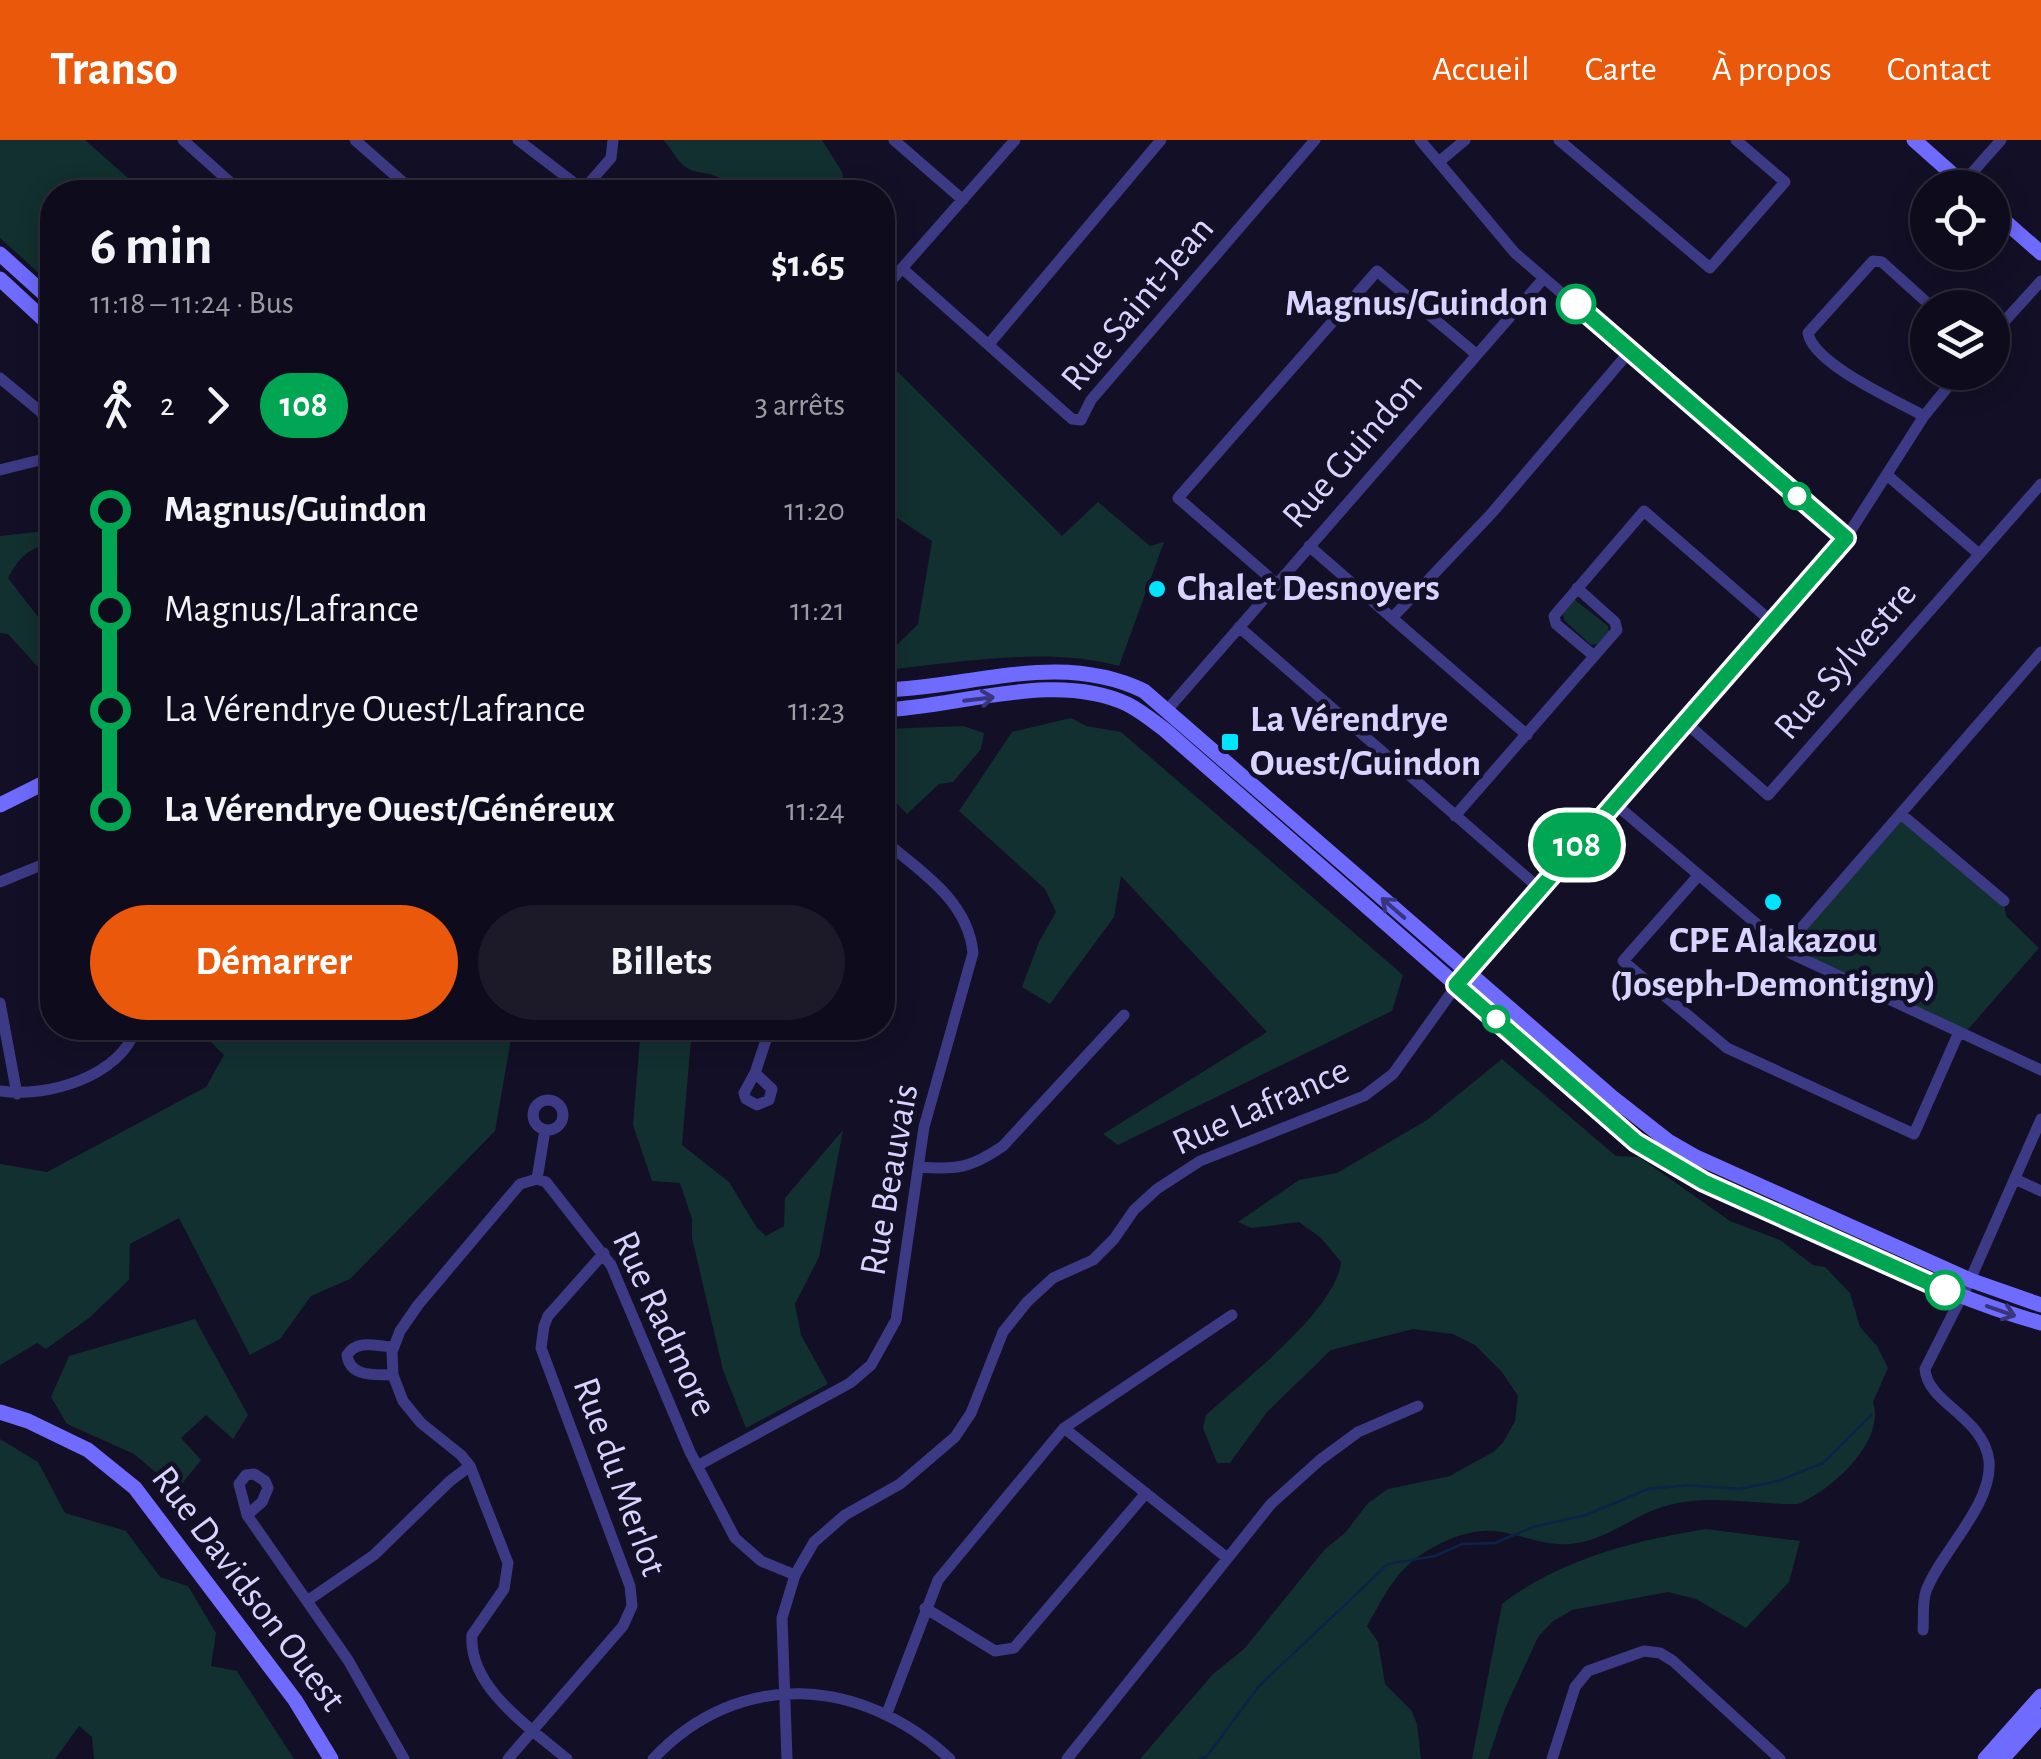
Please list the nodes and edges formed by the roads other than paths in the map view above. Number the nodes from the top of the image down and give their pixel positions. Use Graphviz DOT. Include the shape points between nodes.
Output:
graph roads {
  1 [pos="183,140"];
  2 [pos="355,140"];
  3 [pos="518,140"];
  4 [pos="613,140"];
  5 [pos="894,140"];
  6 [pos="1015,140"];
  7 [pos="1161,140"];
  8 [pos="1315,140"];
  9 [pos="1420,140"];
  10 [pos="1466,140"];
  11 [pos="1559,140"];
  12 [pos="1736,140"];
  13 [pos="1914,140"];
  14 [pos="2001,140"];
  15 [pos="1440,161"];
  16 [pos="1948,170"];
  17 [pos="1978,170"];
  18 [pos="228,180"];
  19 [pos="400,180"];
  20 [pos="570,180"];
  21 [pos="593,180"];
  22 [pos="963,200"];
  23 [pos="2010,226"];
  24 [pos="2041,253"];
  25 [pos="0,254"];
  26 [pos="904,270"];
  27 [pos="1544,278"];
  28 [pos="895,279"];
  29 [pos="0,280"];
  30 [pos="2041,281"];
  31 [pos="40,290"];
  32 [pos="1913,290"];
  33 [pos="2010,315"];
  34 [pos="40,317"];
  35 [pos="989,344"];
  36 [pos="1630,350"];
  37 [pos="1476,354"];
  38 [pos="0,378"];
  39 [pos="1945,390"];
  40 [pos="40,410"];
  41 [pos="1924,416"];
  42 [pos="40,460"];
  43 [pos="0,470"];
  44 [pos="1887,475"];
  45 [pos="2041,484"];
  46 [pos="1846,538"];
  47 [pos="1310,546"];
  48 [pos="1979,554"];
  49 [pos="1276,584"];
  50 [pos="1577,588"];
  51 [pos="1392,618"];
  52 [pos="1772,622"];
  53 [pos="1239,627"];
  54 [pos="2041,652"];
  55 [pos="1594,656"];
  56 [pos="895,689"];
  57 [pos="895,709"];
  58 [pos="1168,709"];
  59 [pos="1684,722"];
  60 [pos="1527,735"];
  61 [pos="40,785"];
  62 [pos="1614,803"];
  63 [pos="0,805"];
  64 [pos="1901,814"];
  65 [pos="1456,816"];
  66 [pos="895,851"];
  67 [pos="40,866"];
  68 [pos="1698,876"];
  69 [pos="0,882"];
  70 [pos="1539,888"];
  71 [pos="2004,901"];
  72 [pos="1783,948"];
  73 [pos="1462,978"];
  74 [pos="0,1003"];
  75 [pos="1124,1014"];
  76 [pos="1960,1032"];
  77 [pos="131,1040"];
  78 [pos="766,1040"];
  79 [pos="2041,1070"];
  80 [pos="755,1072"];
  81 [pos="0,1091"];
  82 [pos="17,1094"];
  83 [pos="2041,1119"];
  84 [pos="545,1130"];
  85 [pos="920,1168"];
  86 [pos="2014,1179"];
  87 [pos="537,1180"];
  88 [pos="2041,1191"];
  89 [pos="604,1253"];
  90 [pos="1970,1280"];
  91 [pos="1962,1297"];
  92 [pos="2041,1305"];
  93 [pos="1232,1316"];
  94 [pos="2041,1323"];
  95 [pos="393,1347"];
  96 [pos="393,1375"];
  97 [pos="1418,1406"];
  98 [pos="0,1412"];
  99 [pos="1064,1428"];
  100 [pos="470,1466"];
  101 [pos="697,1466"];
  102 [pos="1146,1493"];
  103 [pos="248,1515"];
  104 [pos="1226,1557"];
  105 [pos="794,1575"];
  106 [pos="307,1601"];
  107 [pos="925,1608"];
  108 [pos="1923,1630"];
  109 [pos="784,1694"];
  110 [pos="2041,1696"];
  111 [pos="887,1712"];
  112 [pos="2041,1716"];
  113 [pos="533,1730"];
  114 [pos="331,1759"];
  115 [pos="404,1759"];
  116 [pos="508,1759"];
  117 [pos="567,1759"];
  118 [pos="654,1759"];
  119 [pos="787,1759"];
  120 [pos="950,1759"];
  121 [pos="1067,1759"];
  122 [pos="1552,1759"];
  123 [pos="1780,1759"];
  124 [pos="1985,1759"];
  125 [pos="2002,1759"];
  1 -- 18 [label="street"];
  2 -- 19 [label="street"];
  3 -- 20 [label="street"];
  4 -- 21 [label="street" via="611,158"];
  5 -- 22 [label="street"];
  6 -- 22 [label="street"];
  7 -- 35 [label="street"];
  8 -- 35 [label="street, Rue Saint-Jean" via="1091,400 1081,420"];
  9 -- 15 [label="street"];
  10 -- 15 [label="street"];
  11 -- 12 [label="street" via="1710,268 1785,182"];
  13 -- 16 [label="main road"];
  14 -- 17 [label="street"];
  15 -- 27 [label="street" via="1507,246"];
  22 -- 26 [label="street"];
  23 -- 24 [label="main road"];
  25 -- 31 [label="main road"];
  26 -- 28 [label="street"];
  26 -- 35 [label="street, Rue Saint-Jean"];
  27 -- 36 [label="street"];
  27 -- 37 [label="street, Rue Guindon"];
  29 -- 34 [label="main road"];
  30 -- 33 [label="street"];
  32 -- 41 [label="street" via="1873,261 1808,333 1810,343 1846,373"];
  36 -- 46 [label="street"];
  36 -- 51 [label="street" via="1492,514"];
  37 -- 47 [label="street, Rue Guindon"];
  37 -- 49 [label="street" via="1377,271 1178,498"];
  38 -- 40 [label="street"];
  39 -- 41 [label="street, Rue Lafrance"];
  41 -- 44 [label="street, Rue Lafrance"];
  42 -- 43 [label="street"];
  44 -- 46 [label="street, Rue Lafrance"];
  44 -- 48 [label="street"];
  45 -- 48 [label="street, Rue Sylvestre"];
  46 -- 52 [label="street, Rue Lafrance"];
  47 -- 49 [label="street, Rue Guindon"];
  47 -- 51 [label="street"];
  48 -- 59 [label="street, Rue Sylvestre" via="1768,794"];
  49 -- 53 [label="street, Rue Guindon"];
  50 -- 52 [label="street" via="1644,511"];
  50 -- 55 [label="street" via="1617,626"];
  50 -- 55 [label="street" via="1554,620"];
  51 -- 60 [label="street"];
  52 -- 59 [label="street, Rue Lafrance"];
  53 -- 58 [label="street, Rue Guindon"];
  53 -- 65 [label="street"];
  54 -- 64 [label="street"];
  55 -- 60 [label="street"];
  56 -- 58 [label="main road" via="1064,670 1117,680"];
  57 -- 73 [label="main road, one-way" via="1056,690 1126,704"];
  73 -- 58 [label="main road, one-way"];
  59 -- 62 [label="street, Rue Lafrance"];
  60 -- 65 [label="street"];
  61 -- 63 [label="main road"];
  62 -- 68 [label="street"];
  62 -- 70 [label="street, Rue Lafrance"];
  64 -- 71 [label="street"];
  64 -- 72 [label="street"];
  65 -- 70 [label="street"];
  66 -- 85 [label="street, Rue Beauvais" via="951,898 972,937 971,966 924,1127"];
  67 -- 69 [label="street"];
  68 -- 72 [label="street"];
  68 -- 76 [label="street" via="1624,961 1727,1048 1914,1134"];
  70 -- 73 [label="street, Rue Lafrance"];
  72 -- 76 [label="street"];
  73 -- 90 [label="main road" via="1668,1141"];
  73 -- 91 [label="main road" via="1657,1156"];
  73 -- 105 [label="street, Rue Lafrance" via="1404,1061 1375,1090 1200,1161 1134,1210 1094,1260 1053,1278 1003,1332 976,1404 955,1437 900,1484 845,1515 814,1542"];
  74 -- 82 [label="street"];
  75 -- 85 [label="street" via="1003,1146 955,1170"];
  76 -- 79 [label="street"];
  77 -- 82 [label="street" via="106,1065 68,1084"];
  78 -- 80 [label="street"];
  81 -- 82 [label="street"];
  83 -- 86 [label="street"];
  84 -- 87 [label="street"];
  85 -- 101 [label="street, Rue Beauvais" via="896,1320 871,1365 837,1392"];
  86 -- 88 [label="street"];
  86 -- 90 [label="street"];
  87 -- 89 [label="street, Rue Radmore" via="559,1195"];
  87 -- 95 [label="street" via="515,1189 418,1305"];
  89 -- 101 [label="street, Rue Radmore"];
  89 -- 113 [label="street, Rue du Merlot" via="548,1316 541,1348 632,1606 623,1626"];
  90 -- 91 [label="street"];
  90 -- 92 [label="main road"];
  91 -- 94 [label="main road, one-way"];
  91 -- 108 [label="street" via="1925,1375 1977,1430 1989,1458 1988,1477 1926,1592"];
  93 -- 99 [label="street"];
  95 -- 96 [label="street"];
  95 -- 96 [label="street" via="360,1344 347,1356 354,1370"];
  96 -- 100 [label="street" via="411,1412"];
  97 -- 104 [label="street" via="1358,1432 1320,1460"];
  98 -- 114 [label="main road, Rue Davidson Ouest" via="88,1450 135,1488 295,1700"];
  99 -- 102 [label="street"];
  99 -- 107 [label="street" via="938,1580"];
  100 -- 106 [label="street" via="374,1555"];
  100 -- 113 [label="street" via="508,1572 474,1628 472,1654 490,1688"];
  101 -- 105 [label="street, Rue Radmore" via="742,1547"];
  102 -- 104 [label="street"];
  102 -- 107 [label="street" via="1014,1648 996,1651"];
  103 -- 106 [label="street"];
  104 -- 121 [label="street"];
  105 -- 109 [label="street, Rue Lafrance" via="782,1618"];
  106 -- 115 [label="street"];
  107 -- 111 [label="street"];
  109 -- 111 [label="street" via="833,1696"];
  109 -- 118 [label="street" via="721,1711 688,1728"];
  109 -- 119 [label="street, Rue Lafrance"];
  110 -- 124 [label="main road"];
  111 -- 120 [label="street"];
  112 -- 125 [label="main road"];
  113 -- 116 [label="street, Rue du Merlot"];
  113 -- 117 [label="street"];
  122 -- 123 [label="street" via="1578,1680 1594,1667 1644,1651 1673,1661"];
}
